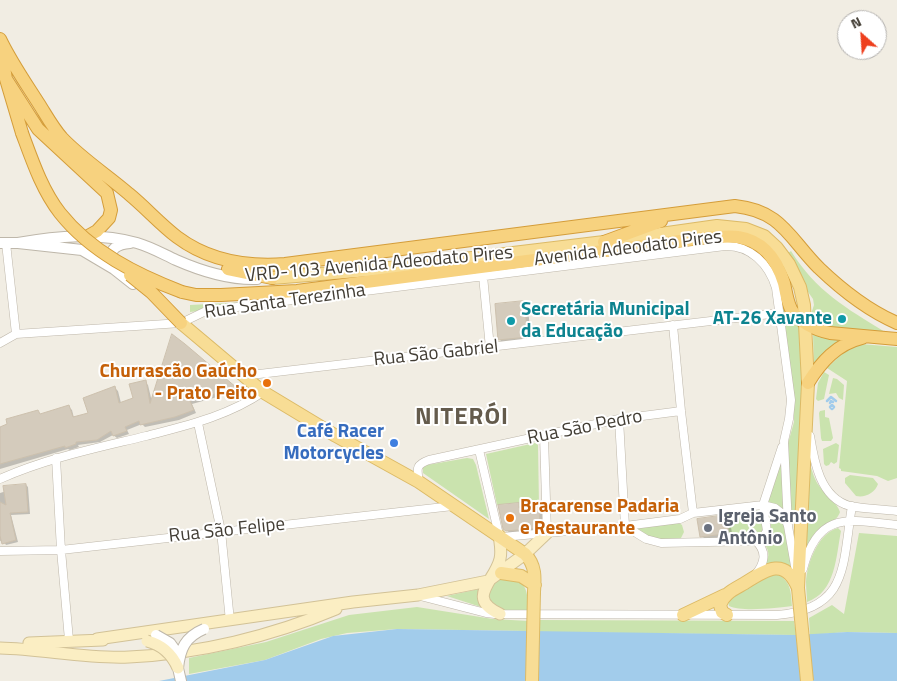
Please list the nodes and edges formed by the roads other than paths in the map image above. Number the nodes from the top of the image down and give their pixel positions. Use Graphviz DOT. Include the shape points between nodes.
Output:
graph roads {
  1 [pos="0,39"];
  2 [pos="0,45"];
  3 [pos="6,79"];
  4 [pos="682,214"];
  5 [pos="88,236"];
  6 [pos="604,242"];
  7 [pos="3,243"];
  8 [pos="18,243"];
  9 [pos="138,244"];
  10 [pos="192,246"];
  11 [pos="111,263"];
  12 [pos="483,276"];
  13 [pos="272,278"];
  14 [pos="779,313"];
  15 [pos="181,323"];
  16 [pos="805,323"];
  17 [pos="897,323"];
  18 [pos="673,325"];
  19 [pos="16,334"];
  20 [pos="868,336"];
  21 [pos="897,339"];
  22 [pos="0,343"];
  23 [pos="490,348"];
  24 [pos="242,376"];
  25 [pos="808,383"];
  26 [pos="263,392"];
  27 [pos="681,411"];
  28 [pos="619,419"];
  29 [pos="807,419"];
  30 [pos="198,423"];
  31 [pos="544,436"];
  32 [pos="784,441"];
  33 [pos="479,450"];
  34 [pos="56,458"];
  35 [pos="0,479"];
  36 [pos="419,482"];
  37 [pos="763,505"];
  38 [pos="454,506"];
  39 [pos="852,506"];
  40 [pos="897,511"];
  41 [pos="693,513"];
  42 [pos="849,521"];
  43 [pos="897,525"];
  44 [pos="625,526"];
  45 [pos="788,526"];
  46 [pos="221,531"];
  47 [pos="547,533"];
  48 [pos="500,536"];
  49 [pos="756,541"];
  50 [pos="0,550"];
  51 [pos="61,550"];
  52 [pos="525,554"];
  53 [pos="501,572"];
  54 [pos="753,578"];
  55 [pos="488,580"];
  56 [pos="798,588"];
  57 [pos="535,589"];
  58 [pos="418,595"];
  59 [pos="725,595"];
  60 [pos="353,602"];
  61 [pos="500,614"];
  62 [pos="683,615"];
  63 [pos="727,615"];
  64 [pos="226,621"];
  65 [pos="149,636"];
  66 [pos="69,640"];
  67 [pos="0,647"];
  68 [pos="179,662"];
  69 [pos="181,681"];
  70 [pos="532,681"];
  71 [pos="807,681"];
  1 -- 10 [label="highway" via="61,137"];
  2 -- 3 [label="highway"];
  3 -- 5 [label="highway" via="38,129 107,193 111,210 109,218"];
  3 -- 11 [label="highway, bridge" via="38,173 60,212"];
  4 -- 6 [label="highway"];
  4 -- 10 [label="highway" via="266,266 230,262"];
  4 -- 17 [label="highway" via="735,206 769,215 834,282 864,306"];
  5 -- 8 [label="street, VRD-103 Avenida Adeodato Pires"];
  5 -- 9 [label="street, VRD-103 Avenida Adeodato Pires"];
  6 -- 13 [label="main road, VRD-103 Avenida Adeodato Pires" via="381,269"];
  6 -- 16 [label="main road, VRD-103 Avenida Adeodato Pires" via="717,226 755,232 777,248 792,270 802,296"];
  7 -- 8 [label="street"];
  7 -- 19 [label="street"];
  8 -- 11 [label="street" via="82,250"];
  9 -- 11 [label="street" via="127,243 113,248"];
  9 -- 13 [label="street, VRD-103 Avenida Adeodato Pires" via="218,275"];
  10 -- 13 [label="highway" via="222,267"];
  11 -- 15 [label="highway, bridge" via="151,292"];
  11 -- 16 [label="highway, Avenida Adeodato Pires, bridge" via="182,292 220,295 297,291 703,238 739,237 761,246 774,258 792,310"];
  12 -- 14 [label="street, Rua Santa Terezinha" via="725,246 739,247 760,260 774,281"];
  12 -- 15 [label="street, Rua Santa Terezinha" via="206,311"];
  12 -- 23 [label="street"];
  14 -- 18 [label="street, Rua São Gabriel"];
  14 -- 32 [label="street" via="791,400"];
  15 -- 19 [label="street, Rua Santa Terezinha"];
  15 -- 24 [label="main road"];
  16 -- 20 [label="highway" via="822,331"];
  16 -- 25 [label="main road"];
  18 -- 23 [label="street, Rua São Gabriel"];
  18 -- 27 [label="street"];
  19 -- 22 [label="street, Rua Santa Terezinha"];
  20 -- 21 [label="highway"];
  20 -- 25 [label="highway" via="846,343 833,352"];
  23 -- 24 [label="street, Rua São Gabriel"];
  24 -- 26 [label="main road"];
  25 -- 29 [label="main road"];
  26 -- 30 [label="street" via="239,408"];
  26 -- 36 [label="main road"];
  27 -- 28 [label="street, Rua São Pedro"];
  27 -- 41 [label="street"];
  28 -- 31 [label="street, Rua São Pedro"];
  28 -- 44 [label="street"];
  29 -- 39 [label="street" via="818,474 834,496"];
  29 -- 56 [label="main road"];
  30 -- 34 [label="street"];
  30 -- 46 [label="street"];
  31 -- 33 [label="street, Rua São Pedro"];
  31 -- 47 [label="street"];
  32 -- 37 [label="street"];
  32 -- 45 [label="street"];
  33 -- 36 [label="street, Rua São Pedro" via="422,463 417,470"];
  33 -- 48 [label="street"];
  34 -- 35 [label="street"];
  34 -- 51 [label="street"];
  36 -- 38 [label="main road"];
  37 -- 41 [label="street"];
  37 -- 45 [label="street" via="780,511"];
  37 -- 49 [label="street" via="767,531"];
  38 -- 46 [label="street, Rua São Felipe"];
  38 -- 48 [label="main road"];
  39 -- 40 [label="street"];
  39 -- 42 [label="street"];
  41 -- 44 [label="street" via="680,519"];
  42 -- 43 [label="street"];
  42 -- 56 [label="street" via="831,526 815,540 808,552"];
  42 -- 63 [label="street" via="840,574 824,600 791,613"];
  44 -- 47 [label="street"];
  44 -- 49 [label="street" via="646,539 661,543"];
  45 -- 56 [label="street"];
  46 -- 51 [label="street, Rua São Felipe"];
  46 -- 64 [label="street"];
  47 -- 48 [label="street"];
  47 -- 52 [label="main road"];
  48 -- 52 [label="main road"];
  48 -- 55 [label="main road" via="500,559"];
  49 -- 54 [label="street" via="763,548 764,556"];
  50 -- 51 [label="street, Rua São Felipe"];
  51 -- 66 [label="street"];
  52 -- 53 [label="main road"];
  52 -- 57 [label="main road" via="534,566"];
  53 -- 55 [label="main road"];
  53 -- 57 [label="main road" via="521,576"];
  54 -- 56 [label="main road" via="767,570 785,570"];
  54 -- 59 [label="main road"];
  55 -- 58 [label="main road"];
  55 -- 61 [label="main road" via="484,600"];
  56 -- 71 [label="main road, bridge"];
  57 -- 70 [label="main road, bridge"];
  58 -- 60 [label="main road"];
  58 -- 61 [label="street"];
  59 -- 62 [label="main road"];
  59 -- 63 [label="main road" via="720,606"];
  60 -- 64 [label="main road"];
  60 -- 67 [label="main road" via="321,616 265,633 163,654 113,657"];
  61 -- 62 [label="street"];
  62 -- 63 [label="street"];
  64 -- 65 [label="main road"];
  64 -- 68 [label="street, bridge" via="187,640"];
  65 -- 66 [label="main road"];
  65 -- 68 [label="main road, bridge"];
  66 -- 67 [label="main road"];
  68 -- 69 [label="street"];
}
